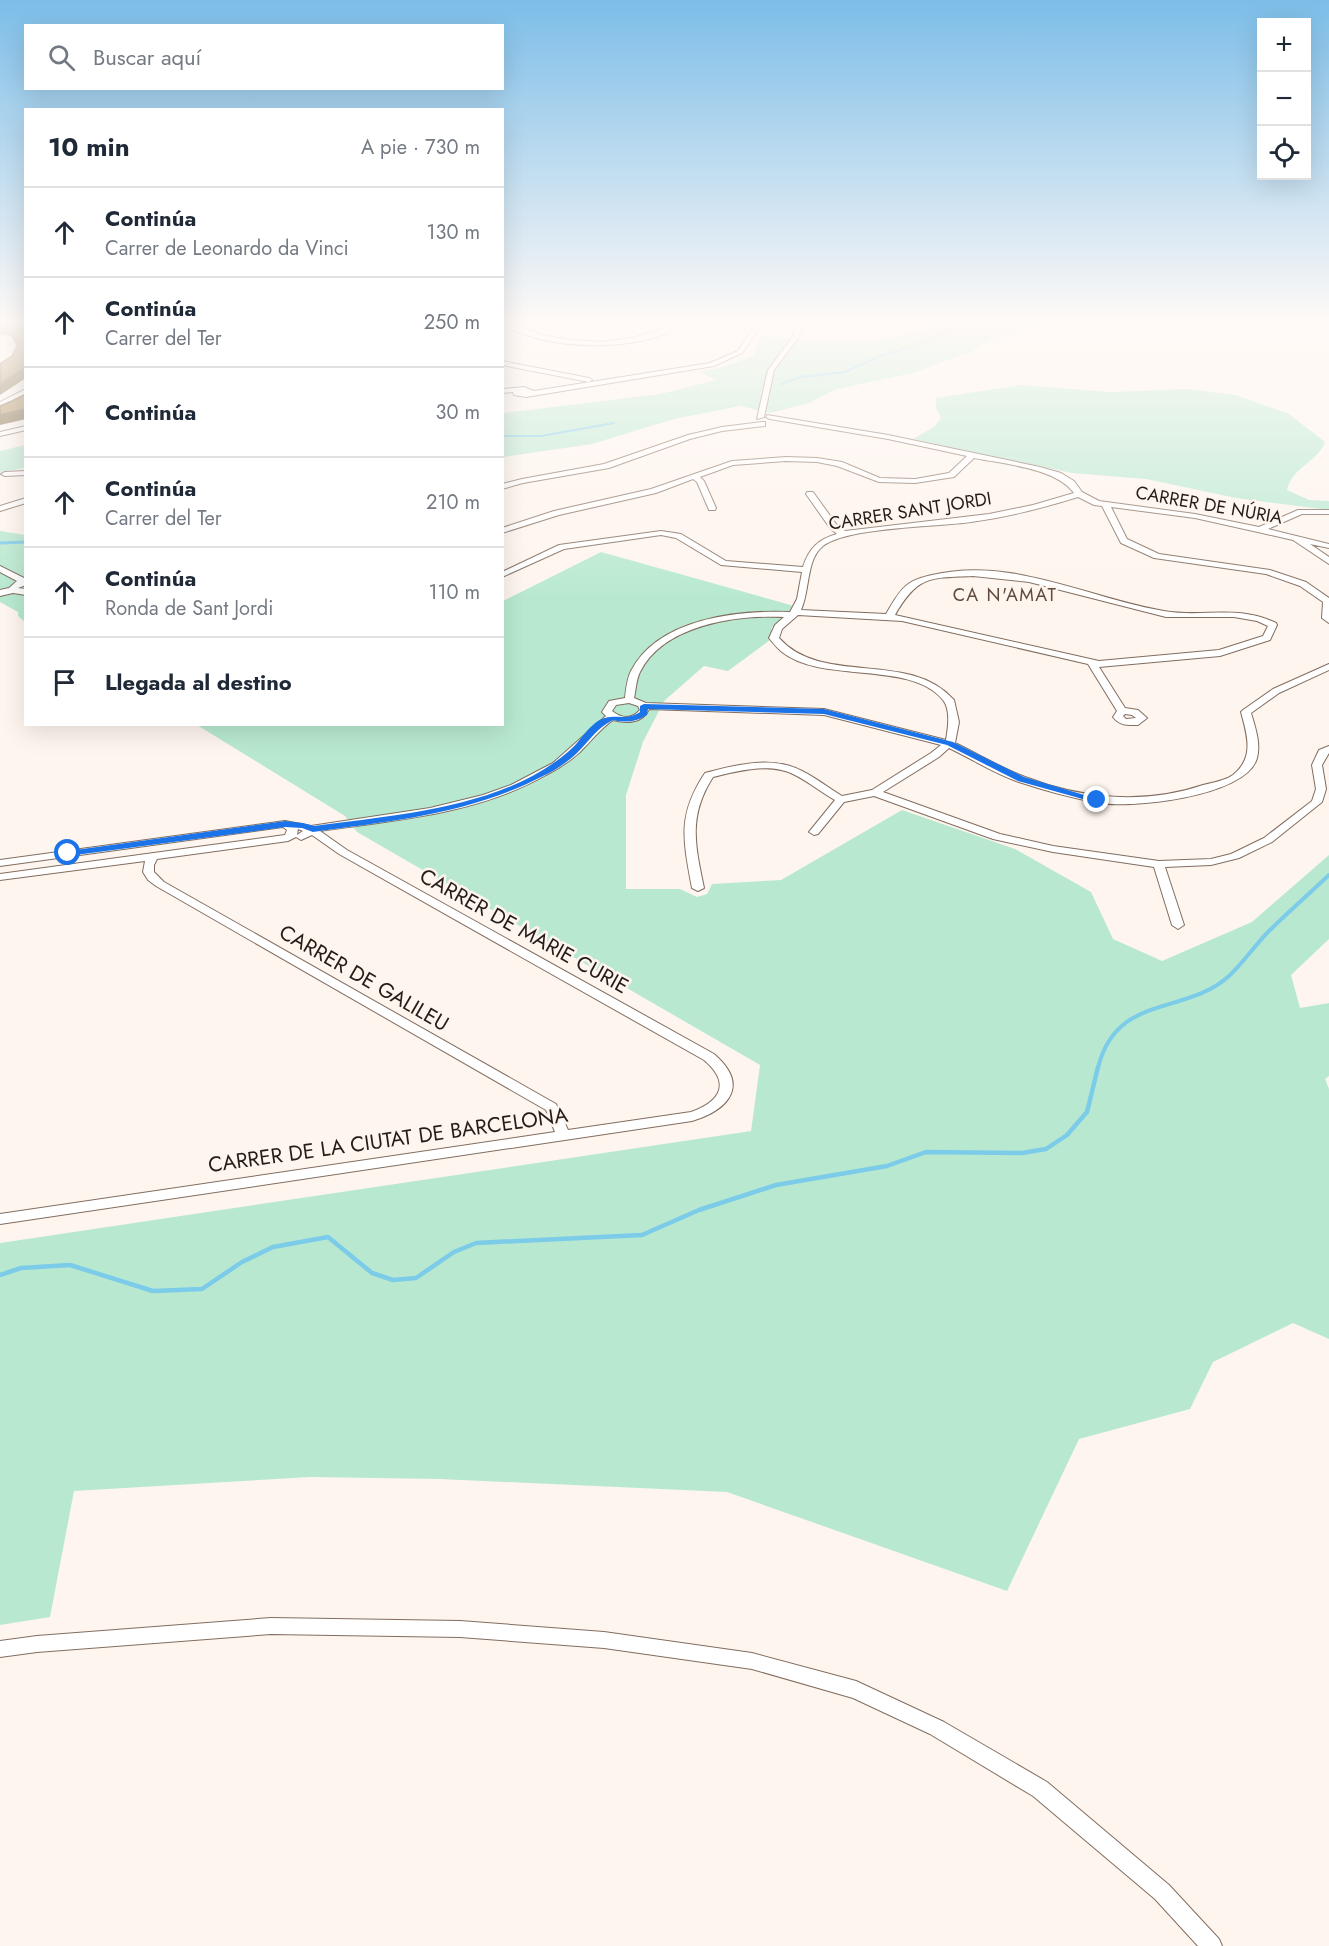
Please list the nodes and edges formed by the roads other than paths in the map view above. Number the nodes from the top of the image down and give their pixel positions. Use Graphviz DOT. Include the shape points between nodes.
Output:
graph roads {
  1 [pos="765,416"];
  2 [pos="764,420"];
  3 [pos="24,428"];
  4 [pos="0,434"];
  5 [pos="974,454"];
  6 [pos="24,473"];
  7 [pos="5,474"];
  8 [pos="696,478"];
  9 [pos="504,486"];
  10 [pos="810,494"];
  11 [pos="1079,494"];
  12 [pos="24,501"];
  13 [pos="1105,504"];
  14 [pos="2,508"];
  15 [pos="712,508"];
  16 [pos="24,512"];
  17 [pos="1329,512"];
  18 [pos="504,530"];
  19 [pos="1260,530"];
  20 [pos="844,535"];
  21 [pos="1296,538"];
  22 [pos="1329,546"];
  23 [pos="1329,561"];
  24 [pos="0,569"];
  25 [pos="807,570"];
  26 [pos="504,574"];
  27 [pos="21,587"];
  28 [pos="0,593"];
  29 [pos="794,613"];
  30 [pos="889,617"];
  31 [pos="1329,621"];
  32 [pos="1091,661"];
  33 [pos="1329,667"];
  34 [pos="629,700"];
  35 [pos="644,706"];
  36 [pos="1122,711"];
  37 [pos="612,717"];
  38 [pos="950,744"];
  39 [pos="1329,749"];
  40 [pos="875,793"];
  41 [pos="841,799"];
  42 [pos="285,824"];
  43 [pos="313,829"];
  44 [pos="814,832"];
  45 [pos="301,837"];
  46 [pos="288,838"];
  47 [pos="325,841"];
  48 [pos="153,857"];
  49 [pos="0,863"];
  50 [pos="1159,864"];
  51 [pos="0,877"];
  52 [pos="698,888"];
  53 [pos="1178,925"];
  54 [pos="705,1054"];
  55 [pos="564,1136"];
  56 [pos="0,1219"];
  57 [pos="0,1649"];
  58 [pos="1212,1946"];
  1 -- 2 [label="street"];
  2 -- 5 [label="street"];
  2 -- 9 [label="street" via="688,437 606,466"];
  3 -- 4 [label="street"];
  5 -- 8 [label="street" via="951,475 915,481 879,480 839,464 786,459 732,463"];
  5 -- 11 [label="street" via="1058,475"];
  6 -- 7 [label="street"];
  8 -- 15 [label="street"];
  8 -- 18 [label="street"];
  10 -- 20 [label="street"];
  11 -- 13 [label="street, CARRER DE NÚRIA"];
  11 -- 20 [label="street, CARRER SANT JORDI" via="958,522"];
  12 -- 14 [label="street"];
  13 -- 19 [label="street, CARRER DE NÚRIA" via="1195,516"];
  13 -- 31 [label="street" via="1124,541 1157,556 1267,572 1303,584 1327,601"];
  14 -- 16 [label="street"];
  17 -- 19 [label="street" via="1301,512"];
  19 -- 21 [label="street, CARRER DE NÚRIA"];
  20 -- 25 [label="street, CARRER SANT JORDI" via="821,543 811,554"];
  21 -- 22 [label="street"];
  21 -- 23 [label="street, CARRER DE NÚRIA"];
  24 -- 27 [label="street"];
  25 -- 26 [label="street" via="724,563 678,536 662,533 562,547"];
  25 -- 29 [label="street, CARRER SANT JORDI"];
  27 -- 28 [label="street"];
  29 -- 30 [label="street"];
  29 -- 34 [label="street" via="729,618 672,637 641,663"];
  29 -- 38 [label="street, CARRER SANT JORDI" via="776,627 774,638 778,646 823,664 921,681 949,700 954,722"];
  30 -- 32 [label="street"];
  30 -- 32 [label="street" via="910,585 934,576 973,572 1038,580 1176,616 1259,616 1273,625 1267,638 1220,653 1144,661"];
  32 -- 36 [label="street"];
  33 -- 38 [label="street" via="1276,691 1246,712 1253,741 1252,759 1236,778 1185,795 1137,801 1097,800 1021,779"];
  34 -- 35 [label="street"];
  34 -- 37 [label="street" via="609,706 607,712"];
  35 -- 37 [label="street" via="644,713 636,718"];
  35 -- 38 [label="street" via="824,712"];
  37 -- 43 [label="street" via="597,725 561,762 493,796 426,813"];
  38 -- 40 [label="street"];
  39 -- 50 [label="street" via="1317,765 1321,789 1317,802 1269,840 1219,860"];
  40 -- 41 [label="street"];
  40 -- 50 [label="street" via="997,837"];
  41 -- 44 [label="street"];
  41 -- 52 [label="street" via="795,771 746,767 710,776 691,805 689,833"];
  42 -- 43 [label="street"];
  42 -- 46 [label="street" via="293,828"];
  42 -- 49 [label="street"];
  43 -- 45 [label="street"];
  43 -- 47 [label="street, CARRER DE MARIE CURIE"];
  45 -- 46 [label="street, CARRER DE MARIE CURIE"];
  45 -- 47 [label="street, CARRER DE MARIE CURIE"];
  46 -- 48 [label="street, CARRER DE MARIE CURIE"];
  47 -- 54 [label="street, CARRER DE MARIE CURIE"];
  48 -- 51 [label="street, CARRER DE MARIE CURIE"];
  48 -- 55 [label="street, CARRER DE GALILEU" via="147,870 160,884 551,1107"];
  50 -- 53 [label="street"];
  54 -- 55 [label="street, CARRER DE LA CIUTAT DE BARCELONA" via="721,1067 727,1084 721,1100 710,1110"];
  55 -- 56 [label="street, CARRER DE LA CIUTAT DE BARCELONA"];
  57 -- 58 [label="street" via="272,1626 424,1628 604,1640 752,1661 856,1690 937,1728 1030,1782 1162,1892"];
}
